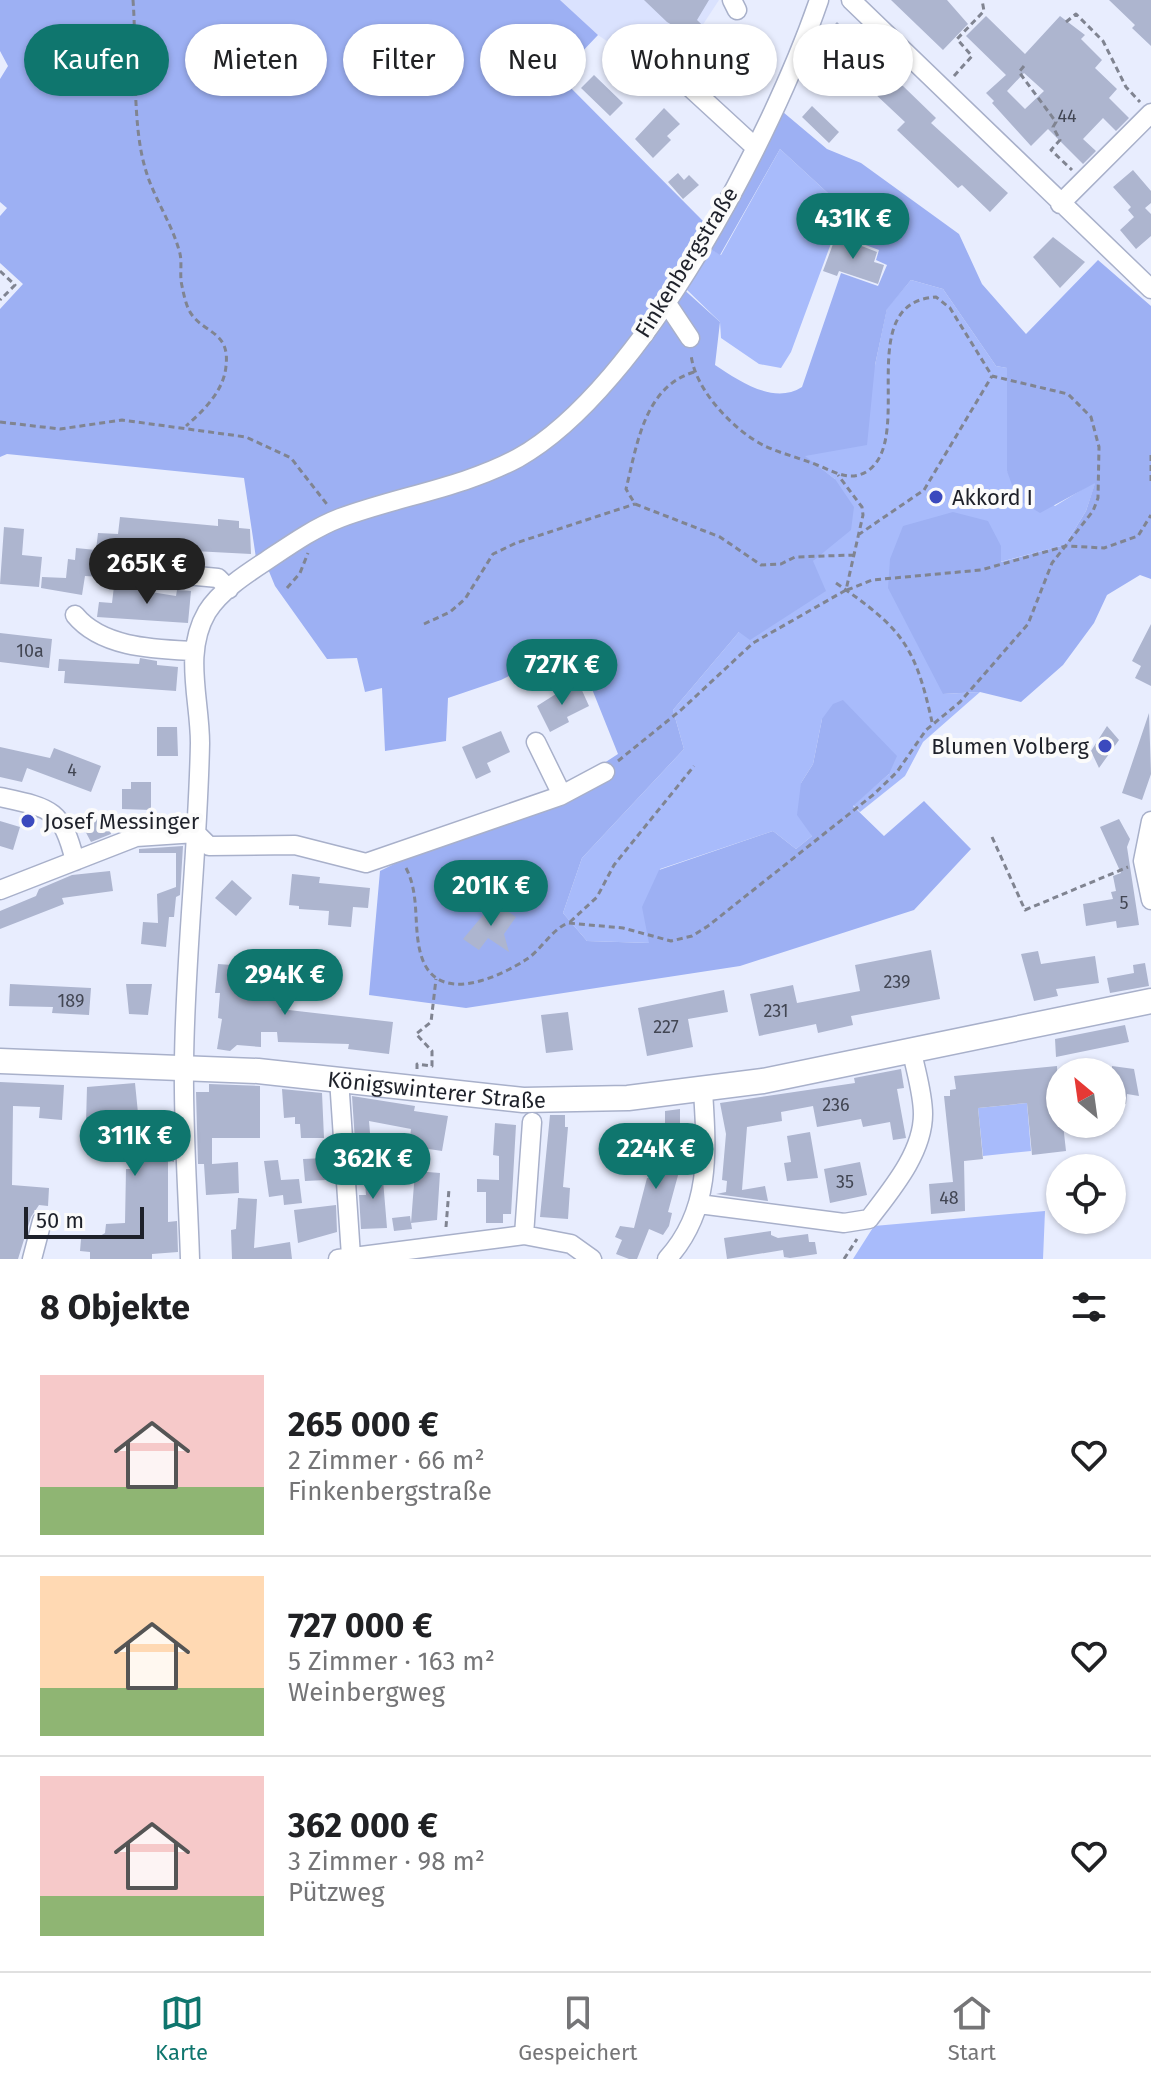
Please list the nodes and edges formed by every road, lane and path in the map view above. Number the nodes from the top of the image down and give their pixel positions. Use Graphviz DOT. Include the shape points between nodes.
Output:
graph roads {
  1 [pos="133,0"];
  2 [pos="819,0"];
  3 [pos="851,0"];
  4 [pos="982,0"];
  5 [pos="1066,22"];
  6 [pos="1024,66"];
  7 [pos="942,90"];
  8 [pos="700,96"];
  9 [pos="1146,108"];
  10 [pos="755,147"];
  11 [pos="1083,181"];
  12 [pos="1060,204"];
  13 [pos="0,271"];
  14 [pos="1151,289"];
  15 [pos="0,300"];
  16 [pos="666,302"];
  17 [pos="690,338"];
  18 [pos="694,372"];
  19 [pos="992,376"];
  20 [pos="0,422"];
  21 [pos="186,426"];
  22 [pos="1151,455"];
  23 [pos="838,475"];
  24 [pos="1151,481"];
  25 [pos="635,504"];
  26 [pos="1151,515"];
  27 [pos="337,519"];
  28 [pos="857,536"];
  29 [pos="1066,546"];
  30 [pos="310,548"];
  31 [pos="853,555"];
  32 [pos="143,571"];
  33 [pos="836,583"];
  34 [pos="287,588"];
  35 [pos="229,589"];
  36 [pos="846,590"];
  37 [pos="75,615"];
  38 [pos="424,624"];
  39 [pos="194,651"];
  40 [pos="933,724"];
  41 [pos="536,742"];
  42 [pos="694,766"];
  43 [pos="605,772"];
  44 [pos="562,795"];
  45 [pos="0,797"];
  46 [pos="1151,821"];
  47 [pos="196,833"];
  48 [pos="992,837"];
  49 [pos="399,854"];
  50 [pos="75,861"];
  51 [pos="1143,861"];
  52 [pos="0,890"];
  53 [pos="1151,900"];
  54 [pos="568,923"];
  55 [pos="436,979"];
  56 [pos="1151,1001"];
  57 [pos="912,1052"];
  58 [pos="0,1061"];
  59 [pos="424,1065"];
  60 [pos="184,1067"];
  61 [pos="339,1079"];
  62 [pos="703,1091"];
  63 [pos="532,1122"];
  64 [pos="449,1189"];
  65 [pos="699,1204"];
  66 [pos="42,1221"];
  67 [pos="524,1235"];
  68 [pos="445,1243"];
  69 [pos="345,1257"];
  70 [pos="32,1259"];
  71 [pos="190,1259"];
  72 [pos="592,1259"];
  73 [pos="667,1259"];
  1 -- 21 [label="path" via="145,171 181,255 180,282 188,308 225,346 227,368 219,387"];
  2 -- 10 [label="street, Finkenbergstraße"];
  3 -- 7 [label="street"];
  4 -- 7 [label="path" via="984,11 957,39 972,56"];
  5 -- 9 [label="path" via="1076,14 1103,41 1126,87"];
  6 -- 11 [label="path" via="1019,72 1056,122 1053,127 1060,140 1051,150"];
  7 -- 12 [label="street"];
  8 -- 10 [label="street"];
  9 -- 11 [label="street"];
  10 -- 16 [label="street, Finkenbergstraße"];
  11 -- 12 [label="street"];
  12 -- 14 [label="street"];
  13 -- 15 [label="path" via="15,285"];
  16 -- 17 [label="street"];
  16 -- 27 [label="street, Finkenbergstraße" via="595,395 521,456 479,477"];
  17 -- 18 [label="path"];
  18 -- 23 [label="path" via="711,399 763,446"];
  18 -- 25 [label="path" via="677,377 649,408 626,489"];
  19 -- 23 [label="path" via="943,300 915,302 894,330 884,446 868,470"];
  19 -- 28 [label="path" via="924,490"];
  19 -- 29 [label="path" via="1068,394 1091,417 1099,447 1098,498"];
  20 -- 21 [label="path" via="60,429 122,420"];
  21 -- 27 [label="path" via="246,437 291,458"];
  22 -- 24 [label="path"];
  23 -- 28 [label="path" via="862,507"];
  25 -- 31 [label="path" via="720,537 761,565 795,557"];
  25 -- 38 [label="path" via="493,554 465,599"];
  26 -- 29 [label="path" via="1138,536 1118,544"];
  27 -- 35 [label="street, Finkenbergstraße"];
  28 -- 31 [label="path"];
  29 -- 36 [label="path" via="981,570 872,580"];
  29 -- 40 [label="path" via="1044,577 1028,624 960,702"];
  30 -- 34 [label="path"];
  31 -- 36 [label="path"];
  32 -- 35 [label="street" via="218,578"];
  33 -- 36 [label="path"];
  35 -- 39 [label="street, Finkenbergstraße" via="207,612"];
  36 -- 40 [label="path" via="902,635 918,665"];
  36 -- 43 [label="path" via="753,643"];
  37 -- 39 [label="street" via="86,628 135,646"];
  39 -- 47 [label="street, Finkenbergstraße" via="200,738"];
  40 -- 54 [label="path" via="873,795 692,936 671,941 623,928"];
  41 -- 44 [label="street"];
  42 -- 54 [label="path" via="622,855 597,897"];
  43 -- 44 [label="street"];
  44 -- 49 [label="street"];
  45 -- 50 [label="street" via="43,808 59,819"];
  46 -- 51 [label="street"];
  47 -- 49 [label="street" via="219,848 295,845 366,863"];
  47 -- 50 [label="street" via="136,837"];
  47 -- 60 [label="street, Finkenbergstraße"];
  48 -- 51 [label="path" via="1025,910"];
  49 -- 55 [label="path" via="413,883 420,955"];
  50 -- 52 [label="street"];
  51 -- 53 [label="street"];
  54 -- 55 [label="path" via="527,959 482,982"];
  55 -- 59 [label="path" via="431,1022 416,1034 432,1051 432,1066"];
  56 -- 57 [label="main road, Königswinterer Straße"];
  57 -- 62 [label="main road, Königswinterer Straße"];
  57 -- 65 [label="street" via="923,1114 910,1157 869,1219 829,1221"];
  58 -- 60 [label="main road, Königswinterer Straße"];
  60 -- 61 [label="main road, Königswinterer Straße"];
  60 -- 71 [label="street, Finkenbergstraße"];
  61 -- 62 [label="main road, Königswinterer Straße" via="523,1100"];
  61 -- 69 [label="street"];
  62 -- 65 [label="street" via="707,1150"];
  63 -- 67 [label="street"];
  64 -- 68 [label="path"];
  65 -- 73 [label="street" via="693,1225"];
  66 -- 70 [label="street"];
  67 -- 68 [label="street"];
  67 -- 72 [label="street" via="571,1244"];
  68 -- 69 [label="street"];
}
